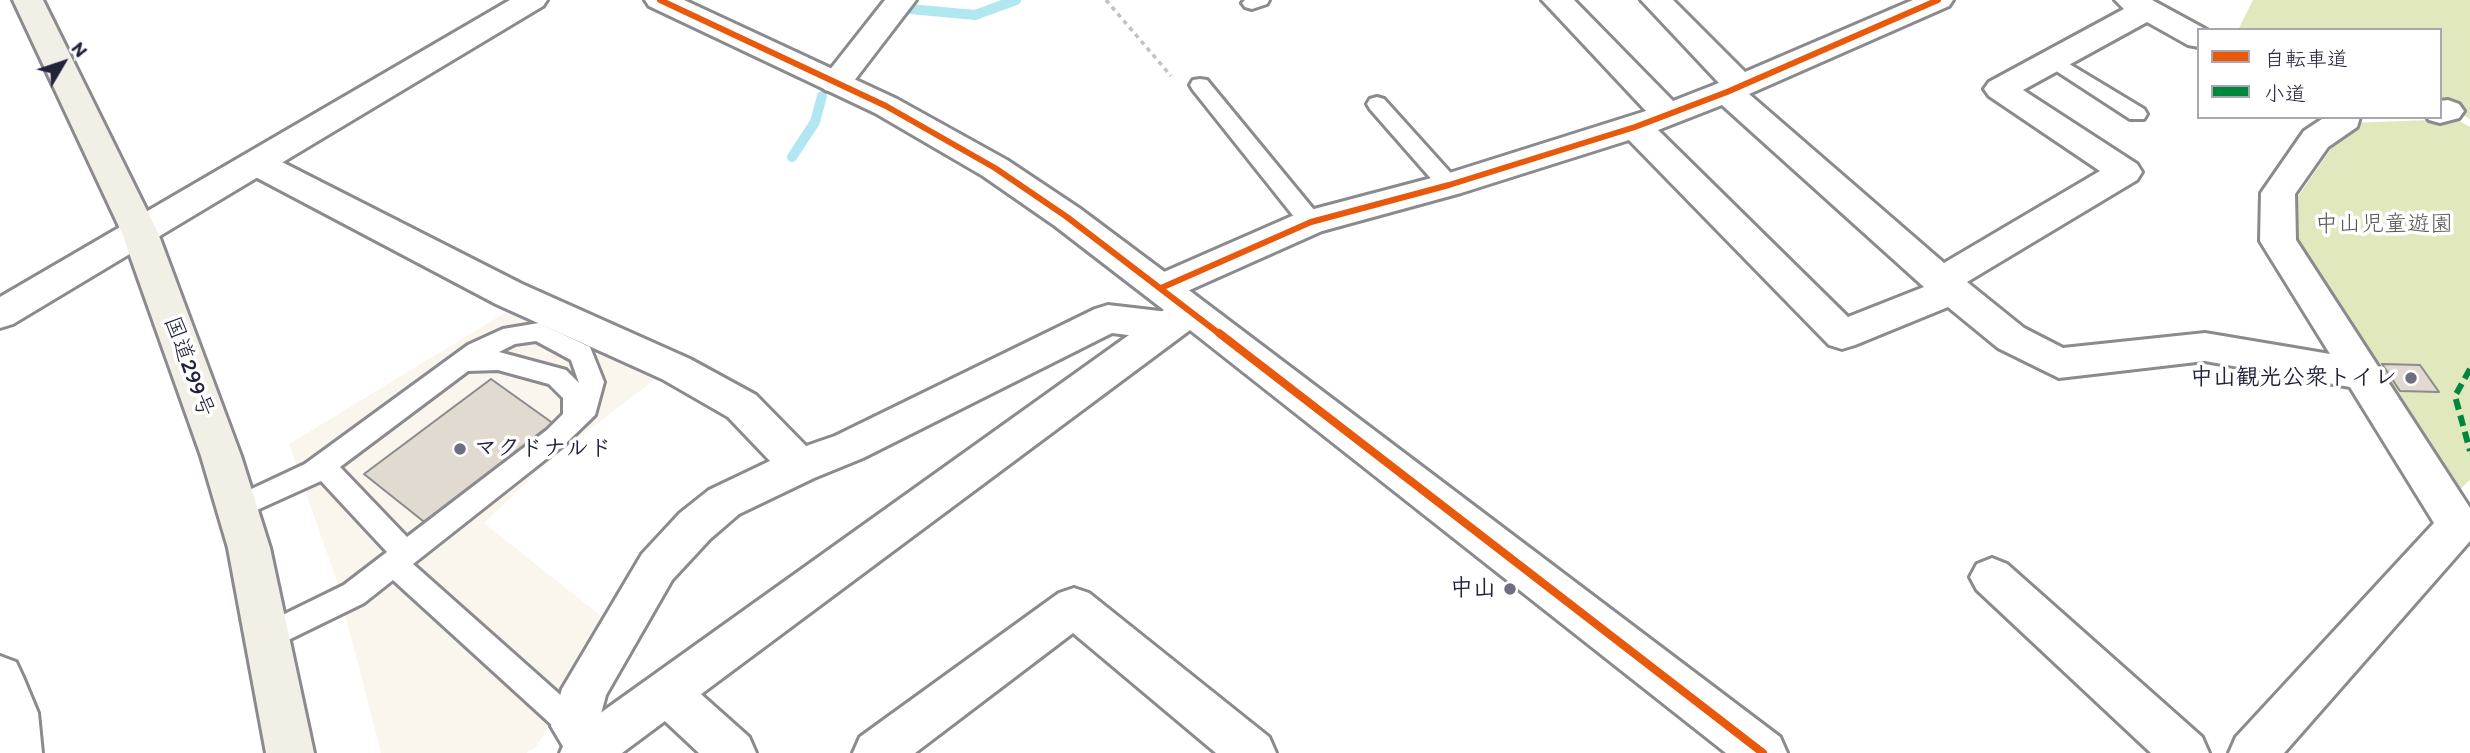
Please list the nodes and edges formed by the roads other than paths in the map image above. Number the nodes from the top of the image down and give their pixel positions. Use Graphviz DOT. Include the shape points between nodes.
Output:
graph roads {
  1 [pos="28,0"];
  2 [pos="532,0"];
  3 [pos="660,0"];
  4 [pos="901,0"];
  5 [pos="1557,0"];
  6 [pos="1656,0"];
  7 [pos="1938,0"];
  8 [pos="2139,5"];
  9 [pos="2197,37"];
  10 [pos="2052,59"];
  11 [pos="836,83"];
  12 [pos="1200,85"];
  13 [pos="1733,89"];
  14 [pos="1377,104"];
  15 [pos="2137,114"];
  16 [pos="1668,115"];
  17 [pos="2349,119"];
  18 [pos="1634,127"];
  19 [pos="258,164"];
  20 [pos="1449,185"];
  21 [pos="1311,222"];
  22 [pos="140,233"];
  23 [pos="1947,285"];
  24 [pos="1173,309"];
  25 [pos="0,314"];
  26 [pos="462,362"];
  27 [pos="2365,375"];
  28 [pos="576,417"];
  29 [pos="323,466"];
  30 [pos="800,466"];
  31 [pos="237,508"];
  32 [pos="2464,525"];
  33 [pos="400,559"];
  34 [pos="1992,577"];
  35 [pos="266,636"];
  36 [pos="0,677"];
  37 [pos="668,694"];
  38 [pos="583,742"];
  39 [pos="18,753"];
  40 [pos="290,753"];
  41 [pos="732,753"];
  42 [pos="877,753"];
  43 [pos="1252,753"];
  44 [pos="1763,753"];
  45 [pos="2185,753"];
  46 [pos="2253,753"];
  1 -- 22 [label="highway, 国道299号"];
  2 -- 19 [label="street"];
  3 -- 11 [label="street"];
  4 -- 11 [label="street"];
  5 -- 16 [label="street"];
  6 -- 13 [label="street"];
  7 -- 13 [label="street"];
  8 -- 9 [label="street"];
  8 -- 10 [label="street"];
  10 -- 15 [label="lane"];
  10 -- 23 [label="street" via="2000,89 2125,172"];
  11 -- 24 [label="street" via="995,168 1067,217"];
  12 -- 21 [label="lane"];
  13 -- 16 [label="street"];
  13 -- 23 [label="street"];
  14 -- 20 [label="lane"];
  16 -- 18 [label="street"];
  17 -- 27 [label="street" via="2316,139 2278,193 2278,241"];
  18 -- 20 [label="street"];
  18 -- 23 [label="street" via="1842,335"];
  19 -- 22 [label="street"];
  19 -- 30 [label="street" via="509,294 676,369 741,406"];
  20 -- 21 [label="street"];
  21 -- 24 [label="street"];
  22 -- 25 [label="street"];
  22 -- 31 [label="highway, 国道299号"];
  23 -- 27 [label="street" via="2011,338 2059,363 2205,347"];
  24 -- 30 [label="street" via="1108,319 849,447"];
  24 -- 37 [label="street"];
  24 -- 44 [label="street"];
  26 -- 28 [label="lane" via="498,361 557,377 575,394"];
  26 -- 28 [label="lane" via="511,335 539,332 582,354 592,382 586,408"];
  26 -- 29 [label="lane"];
  27 -- 32 [label="street"];
  28 -- 33 [label="lane"];
  29 -- 31 [label="lane"];
  29 -- 33 [label="lane"];
  30 -- 38 [label="street" via="724,502 657,566 585,689"];
  31 -- 35 [label="highway, 国道299号"];
  32 -- 46 [label="street"];
  33 -- 35 [label="lane" via="354,594"];
  33 -- 38 [label="lane"];
  34 -- 45 [label="street"];
  35 -- 40 [label="highway, 国道299号"];
  36 -- 39 [label="street" via="15,713"];
  37 -- 38 [label="street"];
  37 -- 41 [label="street"];
  42 -- 43 [label="street" via="1074,607"];
}
